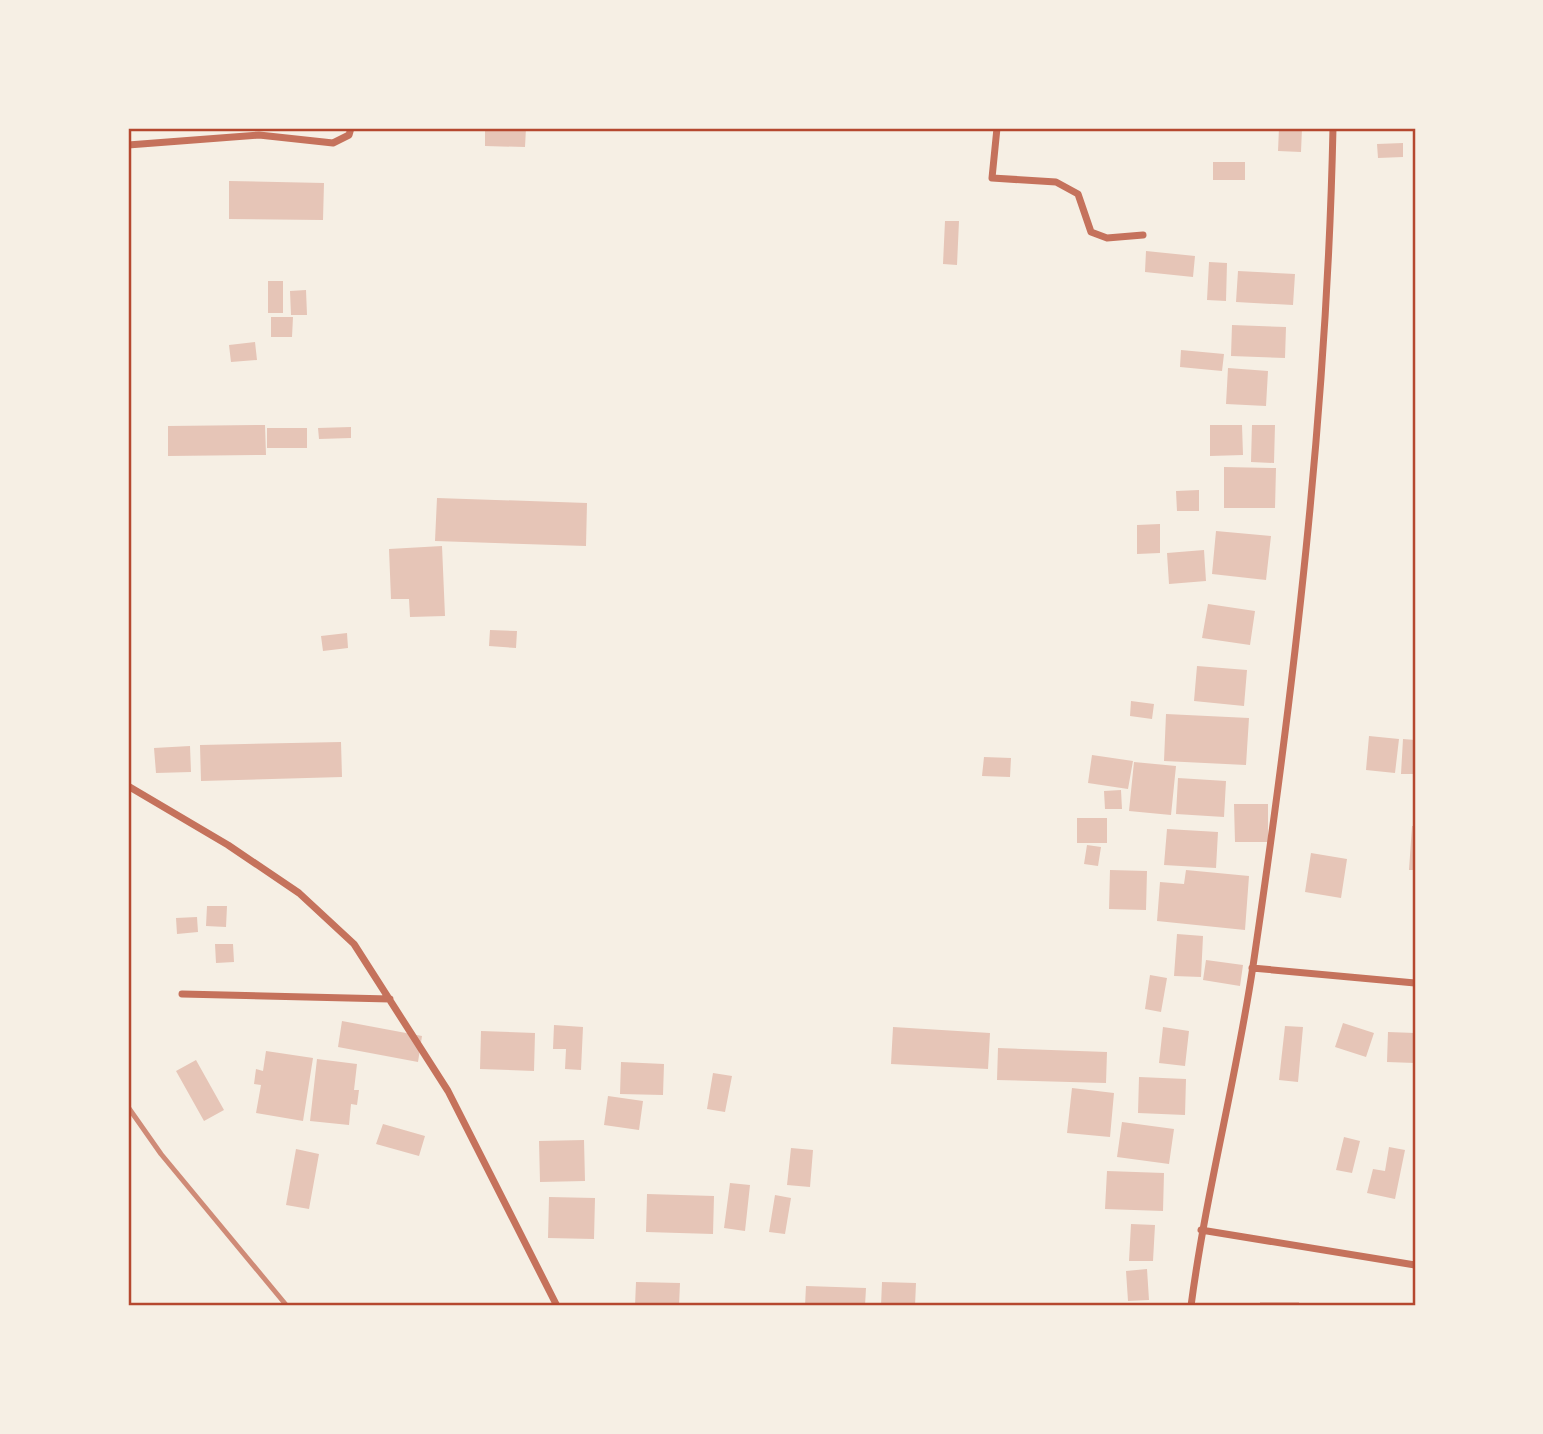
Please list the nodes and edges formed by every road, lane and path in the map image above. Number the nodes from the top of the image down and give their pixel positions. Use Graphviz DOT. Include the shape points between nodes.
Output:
graph roads {
  1 [pos="351,128"];
  2 [pos="998,128"];
  3 [pos="1333,128"];
  4 [pos="128,145"];
  5 [pos="1143,235"];
  6 [pos="128,786"];
  7 [pos="1252,968"];
  8 [pos="1415,983"];
  9 [pos="182,994"];
  10 [pos="390,999"];
  11 [pos="1201,1230"];
  12 [pos="1415,1265"];
  13 [pos="556,1306"];
  14 [pos="1191,1306"];
  1 -- 4 [label="street" via="349,135 332,143 259,135"];
  2 -- 5 [label="street" via="992,178 1056,182 1078,194 1091,232 1107,238"];
  3 -- 7 [label="street" via="1319,423 1305,567"];
  6 -- 10 [label="street" via="299,893 354,944"];
  7 -- 8 [label="street"];
  7 -- 11 [label="street"];
  9 -- 10 [label="street"];
  10 -- 13 [label="street" via="448,1091"];
  11 -- 12 [label="street"];
  11 -- 14 [label="street"];
}
